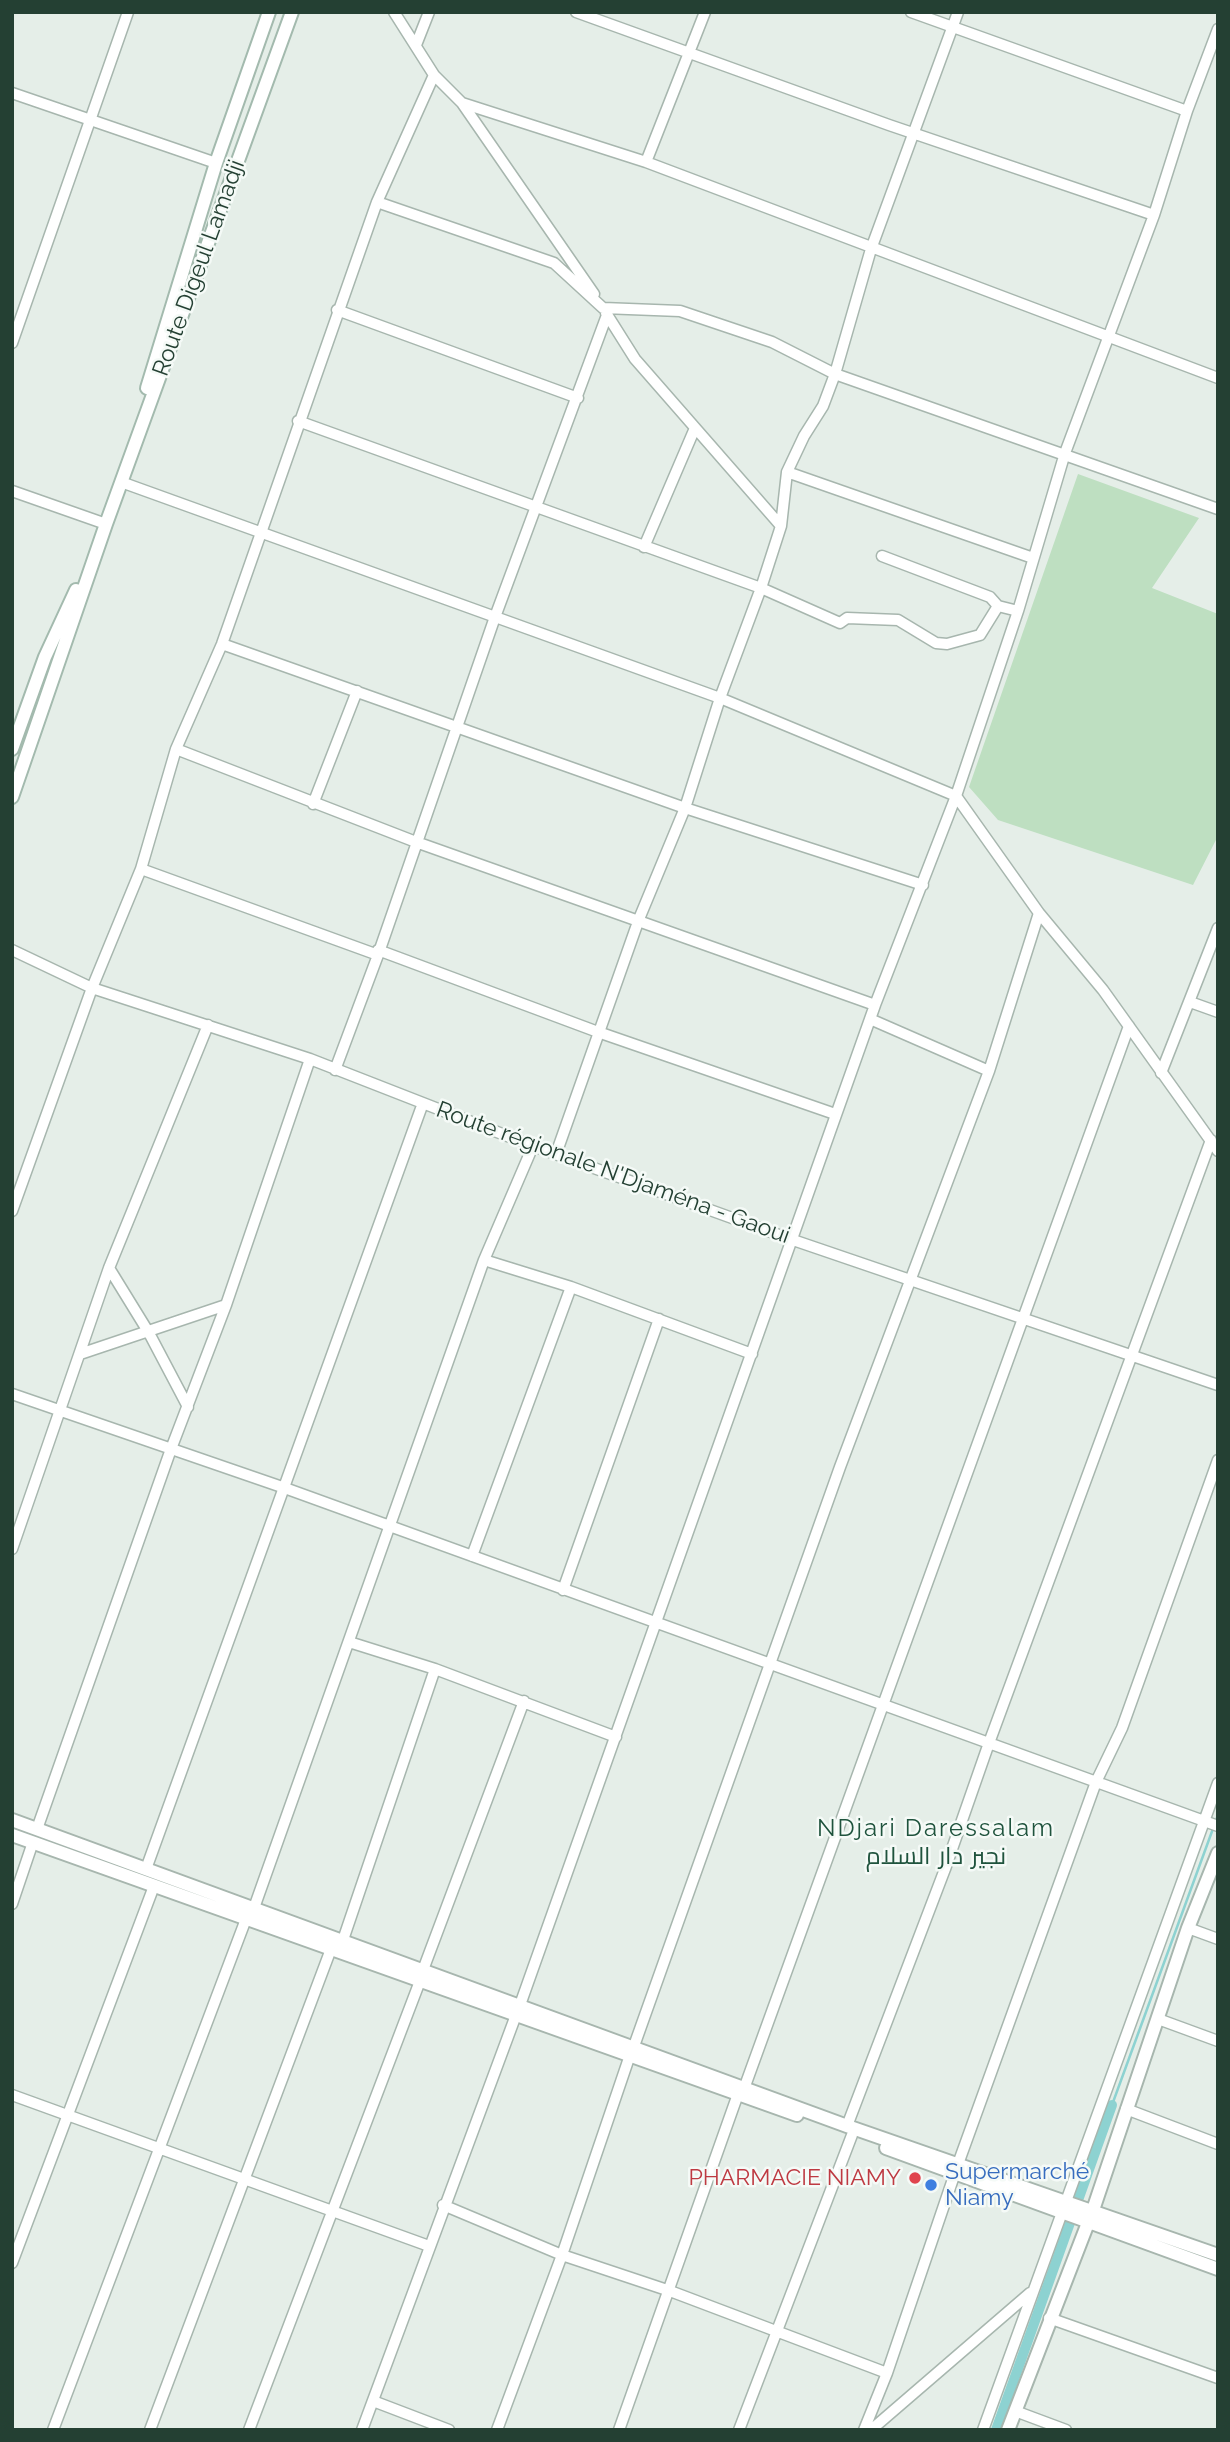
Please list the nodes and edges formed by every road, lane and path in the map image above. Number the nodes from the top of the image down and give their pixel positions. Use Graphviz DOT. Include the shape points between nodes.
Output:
graph roads {
  1 [pos="128,12"];
  2 [pos="269,12"];
  3 [pos="292,12"];
  4 [pos="394,12"];
  5 [pos="429,12"];
  6 [pos="576,12"];
  7 [pos="705,12"];
  8 [pos="911,12"];
  9 [pos="958,12"];
  10 [pos="953,27"];
  11 [pos="1218,29"];
  12 [pos="416,45"];
  13 [pos="690,53"];
  14 [pos="434,75"];
  15 [pos="12,93"];
  16 [pos="462,103"];
  17 [pos="1187,111"];
  18 [pos="91,120"];
  19 [pos="915,134"];
  20 [pos="646,162"];
  21 [pos="216,163"];
  22 [pos="377,202"];
  23 [pos="1154,215"];
  24 [pos="871,249"];
  25 [pos="337,310"];
  26 [pos="605,312"];
  27 [pos="1109,338"];
  28 [pos="12,343"];
  29 [pos="835,374"];
  30 [pos="1218,378"];
  31 [pos="578,398"];
  32 [pos="298,421"];
  33 [pos="695,428"];
  34 [pos="1065,453"];
  35 [pos="787,472"];
  36 [pos="121,482"];
  37 [pos="12,491"];
  38 [pos="535,507"];
  39 [pos="1218,509"];
  40 [pos="106,524"];
  41 [pos="781,526"];
  42 [pos="261,531"];
  43 [pos="645,547"];
  44 [pos="882,556"];
  45 [pos="1033,558"];
  46 [pos="761,588"];
  47 [pos="998,606"];
  48 [pos="1018,611"];
  49 [pos="495,617"];
  50 [pos="222,643"];
  51 [pos="357,691"];
  52 [pos="720,698"];
  53 [pos="457,727"];
  54 [pos="12,749"];
  55 [pos="176,749"];
  56 [pos="956,796"];
  57 [pos="12,797"];
  58 [pos="313,804"];
  59 [pos="685,808"];
  60 [pos="416,842"];
  61 [pos="141,869"];
  62 [pos="923,885"];
  63 [pos="1039,913"];
  64 [pos="639,919"];
  65 [pos="1218,928"];
  66 [pos="12,950"];
  67 [pos="378,953"];
  68 [pos="92,988"];
  69 [pos="1189,1002"];
  70 [pos="875,1005"];
  71 [pos="1218,1012"];
  72 [pos="870,1019"];
  73 [pos="208,1025"];
  74 [pos="1129,1026"];
  75 [pos="598,1032"];
  76 [pos="310,1059"];
  77 [pos="335,1070"];
  78 [pos="989,1071"];
  79 [pos="1161,1073"];
  80 [pos="422,1103"];
  81 [pos="835,1114"];
  82 [pos="1213,1140"];
  83 [pos="533,1146"];
  84 [pos="1218,1151"];
  85 [pos="556,1154"];
  86 [pos="12,1211"];
  87 [pos="793,1240"];
  88 [pos="484,1260"];
  89 [pos="109,1268"];
  90 [pos="912,1280"];
  91 [pos="571,1287"];
  92 [pos="226,1305"];
  93 [pos="1023,1318"];
  94 [pos="659,1319"];
  95 [pos="149,1333"];
  96 [pos="80,1354"];
  97 [pos="752,1354"];
  98 [pos="1131,1355"];
  99 [pos="1218,1385"];
  100 [pos="12,1395"];
  101 [pos="188,1406"];
  102 [pos="60,1411"];
  103 [pos="171,1449"];
  104 [pos="1218,1460"];
  105 [pos="282,1487"];
  106 [pos="390,1525"];
  107 [pos="12,1549"];
  108 [pos="472,1556"];
  109 [pos="562,1590"];
  110 [pos="657,1623"];
  111 [pos="349,1642"];
  112 [pos="769,1664"];
  113 [pos="435,1668"];
  114 [pos="524,1701"];
  115 [pos="882,1703"];
  116 [pos="617,1737"];
  117 [pos="989,1743"];
  118 [pos="1096,1782"];
  119 [pos="1218,1783"];
  120 [pos="12,1821"];
  121 [pos="1204,1821"];
  122 [pos="1218,1826"];
  123 [pos="12,1835"];
  124 [pos="35,1836"];
  125 [pos="1218,1853"];
  126 [pos="146,1869"];
  127 [pos="155,1886"];
  128 [pos="12,1904"];
  129 [pos="250,1913"];
  130 [pos="1188,1928"];
  131 [pos="1218,1938"];
  132 [pos="343,1940"];
  133 [pos="331,1949"];
  134 [pos="422,1975"];
  135 [pos="518,2010"];
  136 [pos="1158,2019"];
  137 [pos="1218,2041"];
  138 [pos="632,2050"];
  139 [pos="742,2090"];
  140 [pos="12,2095"];
  141 [pos="1126,2109"];
  142 [pos="68,2116"];
  143 [pos="849,2130"];
  144 [pos="1218,2144"];
  145 [pos="159,2149"];
  146 [pos="957,2168"];
  147 [pos="245,2181"];
  148 [pos="443,2206"];
  149 [pos="1067,2208"];
  150 [pos="332,2210"];
  151 [pos="1086,2215"];
  152 [pos="429,2246"];
  153 [pos="562,2255"];
  154 [pos="1218,2255"];
  155 [pos="12,2263"];
  156 [pos="1218,2269"];
  157 [pos="1033,2290"];
  158 [pos="670,2291"];
  159 [pos="1049,2318"];
  160 [pos="774,2332"];
  161 [pos="887,2373"];
  162 [pos="1218,2378"];
  163 [pos="373,2401"];
  164 [pos="1015,2411"];
  165 [pos="53,2430"];
  166 [pos="150,2430"];
  167 [pos="249,2430"];
  168 [pos="362,2430"];
  169 [pos="449,2430"];
  170 [pos="497,2430"];
  171 [pos="619,2430"];
  172 [pos="739,2430"];
  173 [pos="864,2430"];
  174 [pos="871,2430"];
  175 [pos="983,2430"];
  176 [pos="1008,2430"];
  177 [pos="1066,2430"];
  1 -- 18 [label="street"];
  2 -- 21 [label="street, Route Digeul Lamadji"];
  3 -- 36 [label="street, Route Digeul Lamadji"];
  4 -- 12 [label="street"];
  5 -- 12 [label="street"];
  6 -- 13 [label="street"];
  7 -- 13 [label="street"];
  8 -- 10 [label="street"];
  9 -- 10 [label="street"];
  10 -- 17 [label="street"];
  10 -- 19 [label="street"];
  11 -- 17 [label="street"];
  12 -- 14 [label="street"];
  13 -- 19 [label="street"];
  13 -- 20 [label="street"];
  14 -- 16 [label="street"];
  14 -- 22 [label="street"];
  15 -- 18 [label="street"];
  16 -- 20 [label="street"];
  16 -- 26 [label="street"];
  17 -- 23 [label="street"];
  18 -- 21 [label="street"];
  18 -- 28 [label="street"];
  19 -- 23 [label="street"];
  19 -- 24 [label="street"];
  20 -- 24 [label="street"];
  21 -- 40 [label="street, Route Digeul Lamadji"];
  22 -- 25 [label="street"];
  22 -- 26 [label="street" via="554,263"];
  23 -- 27 [label="street"];
  24 -- 27 [label="street"];
  24 -- 29 [label="street"];
  25 -- 31 [label="street"];
  25 -- 32 [label="street"];
  26 -- 29 [label="street" via="680,311 772,342"];
  26 -- 31 [label="street"];
  26 -- 33 [label="street" via="635,359"];
  27 -- 30 [label="street"];
  27 -- 34 [label="street"];
  29 -- 34 [label="street"];
  29 -- 35 [label="street"];
  31 -- 38 [label="street"];
  32 -- 38 [label="street"];
  32 -- 42 [label="street"];
  33 -- 41 [label="street"];
  33 -- 43 [label="street"];
  34 -- 39 [label="street"];
  34 -- 45 [label="street"];
  35 -- 41 [label="street"];
  35 -- 45 [label="street"];
  36 -- 40 [label="street, Route Digeul Lamadji"];
  36 -- 42 [label="street"];
  37 -- 40 [label="street"];
  38 -- 43 [label="street"];
  38 -- 49 [label="street"];
  40 -- 54 [label="street, Route Digeul Lamadji" via="45,657"];
  40 -- 57 [label="street, Route Digeul Lamadji"];
  41 -- 46 [label="street"];
  42 -- 49 [label="street"];
  42 -- 50 [label="street"];
  43 -- 46 [label="street"];
  44 -- 47 [label="street" via="990,597"];
  45 -- 48 [label="street"];
  46 -- 47 [label="street" via="840,623 847,618 898,620 936,643 947,644 980,635"];
  46 -- 52 [label="street"];
  47 -- 48 [label="street"];
  48 -- 56 [label="street"];
  49 -- 52 [label="street"];
  49 -- 53 [label="street"];
  50 -- 51 [label="street"];
  50 -- 55 [label="street"];
  51 -- 53 [label="street"];
  51 -- 58 [label="street"];
  52 -- 56 [label="street"];
  52 -- 59 [label="street"];
  53 -- 59 [label="street"];
  53 -- 60 [label="street"];
  55 -- 58 [label="street"];
  55 -- 61 [label="street"];
  56 -- 62 [label="street"];
  56 -- 63 [label="street"];
  58 -- 60 [label="street"];
  59 -- 62 [label="street"];
  59 -- 64 [label="street"];
  60 -- 64 [label="street"];
  60 -- 67 [label="street"];
  61 -- 67 [label="street"];
  61 -- 68 [label="street"];
  62 -- 70 [label="street"];
  63 -- 74 [label="street"];
  63 -- 78 [label="street"];
  64 -- 70 [label="street"];
  64 -- 75 [label="street"];
  65 -- 69 [label="street"];
  66 -- 68 [label="street, Route régionale N'Djaména - Gaoui"];
  67 -- 75 [label="street"];
  67 -- 77 [label="street"];
  68 -- 73 [label="street, Route régionale N'Djaména - Gaoui"];
  68 -- 86 [label="street"];
  69 -- 71 [label="street"];
  69 -- 79 [label="street"];
  70 -- 72 [label="street"];
  72 -- 78 [label="street"];
  72 -- 81 [label="street"];
  73 -- 76 [label="street, Route régionale N'Djaména - Gaoui"];
  73 -- 89 [label="street"];
  74 -- 79 [label="street"];
  74 -- 93 [label="street"];
  75 -- 81 [label="street"];
  75 -- 85 [label="street"];
  76 -- 77 [label="street, Route régionale N'Djaména - Gaoui"];
  76 -- 92 [label="street"];
  77 -- 80 [label="street, Route régionale N'Djaména - Gaoui"];
  78 -- 90 [label="street"];
  79 -- 82 [label="street"];
  80 -- 83 [label="street, Route régionale N'Djaména - Gaoui"];
  80 -- 105 [label="street"];
  81 -- 87 [label="street"];
  82 -- 84 [label="street"];
  82 -- 98 [label="street"];
  83 -- 85 [label="street, Route régionale N'Djaména - Gaoui"];
  83 -- 88 [label="street"];
  85 -- 87 [label="street, Route régionale N'Djaména - Gaoui"];
  87 -- 90 [label="street, Route régionale N'Djaména - Gaoui"];
  87 -- 97 [label="street"];
  88 -- 91 [label="street"];
  88 -- 106 [label="street"];
  89 -- 95 [label="street"];
  89 -- 96 [label="street"];
  90 -- 93 [label="street, Route régionale N'Djaména - Gaoui"];
  90 -- 112 [label="street"];
  91 -- 94 [label="street"];
  91 -- 108 [label="street"];
  92 -- 95 [label="street"];
  92 -- 101 [label="street"];
  93 -- 98 [label="street, Route régionale N'Djaména - Gaoui"];
  93 -- 115 [label="street"];
  94 -- 97 [label="street"];
  94 -- 109 [label="street"];
  95 -- 96 [label="street"];
  95 -- 101 [label="street"];
  96 -- 102 [label="street"];
  97 -- 110 [label="street"];
  98 -- 99 [label="street, Route régionale N'Djaména - Gaoui"];
  98 -- 117 [label="street"];
  100 -- 102 [label="street"];
  101 -- 103 [label="street"];
  102 -- 103 [label="street"];
  102 -- 107 [label="street"];
  103 -- 105 [label="street"];
  103 -- 124 [label="street"];
  104 -- 118 [label="street" via="1122,1728"];
  105 -- 106 [label="street"];
  105 -- 126 [label="street"];
  106 -- 108 [label="street"];
  106 -- 111 [label="street"];
  108 -- 109 [label="street"];
  109 -- 110 [label="street"];
  110 -- 112 [label="street"];
  110 -- 116 [label="street"];
  111 -- 113 [label="street"];
  111 -- 129 [label="street"];
  112 -- 115 [label="street"];
  112 -- 138 [label="street"];
  113 -- 114 [label="street"];
  113 -- 132 [label="street"];
  114 -- 116 [label="street"];
  114 -- 134 [label="street"];
  115 -- 117 [label="street"];
  115 -- 139 [label="street"];
  116 -- 135 [label="street"];
  117 -- 118 [label="street"];
  117 -- 143 [label="street"];
  118 -- 121 [label="street"];
  118 -- 146 [label="street"];
  119 -- 121 [label="street"];
  120 -- 124 [label="street"];
  121 -- 122 [label="street"];
  121 -- 149 [label="street"];
  123 -- 124 [label="street"];
  124 -- 126 [label="street"];
  124 -- 127 [label="street"];
  124 -- 128 [label="street"];
  125 -- 130 [label="street"];
  126 -- 129 [label="street"];
  127 -- 129 [label="street"];
  127 -- 142 [label="street"];
  129 -- 132 [label="street"];
  129 -- 133 [label="street"];
  129 -- 145 [label="street"];
  130 -- 131 [label="street"];
  130 -- 136 [label="street"];
  132 -- 134 [label="street"];
  133 -- 134 [label="street"];
  133 -- 147 [label="street"];
  134 -- 135 [label="street"];
  134 -- 150 [label="street"];
  135 -- 138 [label="street"];
  135 -- 148 [label="street"];
  136 -- 137 [label="street"];
  136 -- 141 [label="street"];
  138 -- 139 [label="street"];
  138 -- 153 [label="street"];
  139 -- 143 [label="street"];
  139 -- 158 [label="street"];
  140 -- 142 [label="street"];
  141 -- 144 [label="street"];
  141 -- 151 [label="street"];
  142 -- 145 [label="street"];
  142 -- 155 [label="street"];
  143 -- 146 [label="street"];
  143 -- 160 [label="street"];
  145 -- 147 [label="street"];
  145 -- 165 [label="street"];
  146 -- 149 [label="street"];
  146 -- 161 [label="street"];
  147 -- 150 [label="street"];
  147 -- 166 [label="street"];
  148 -- 152 [label="street"];
  148 -- 153 [label="street"];
  149 -- 151 [label="street"];
  149 -- 157 [label="street"];
  150 -- 152 [label="street"];
  150 -- 167 [label="street"];
  151 -- 154 [label="street"];
  151 -- 156 [label="street"];
  151 -- 159 [label="street"];
  152 -- 163 [label="street"];
  153 -- 158 [label="street"];
  153 -- 170 [label="street"];
  157 -- 174 [label="street"];
  157 -- 175 [label="street"];
  158 -- 160 [label="street"];
  158 -- 171 [label="street"];
  159 -- 162 [label="street"];
  159 -- 164 [label="street"];
  160 -- 161 [label="street"];
  160 -- 172 [label="street"];
  161 -- 173 [label="street"];
  163 -- 168 [label="street"];
  163 -- 169 [label="street"];
  164 -- 176 [label="street"];
  164 -- 177 [label="street"];
}
